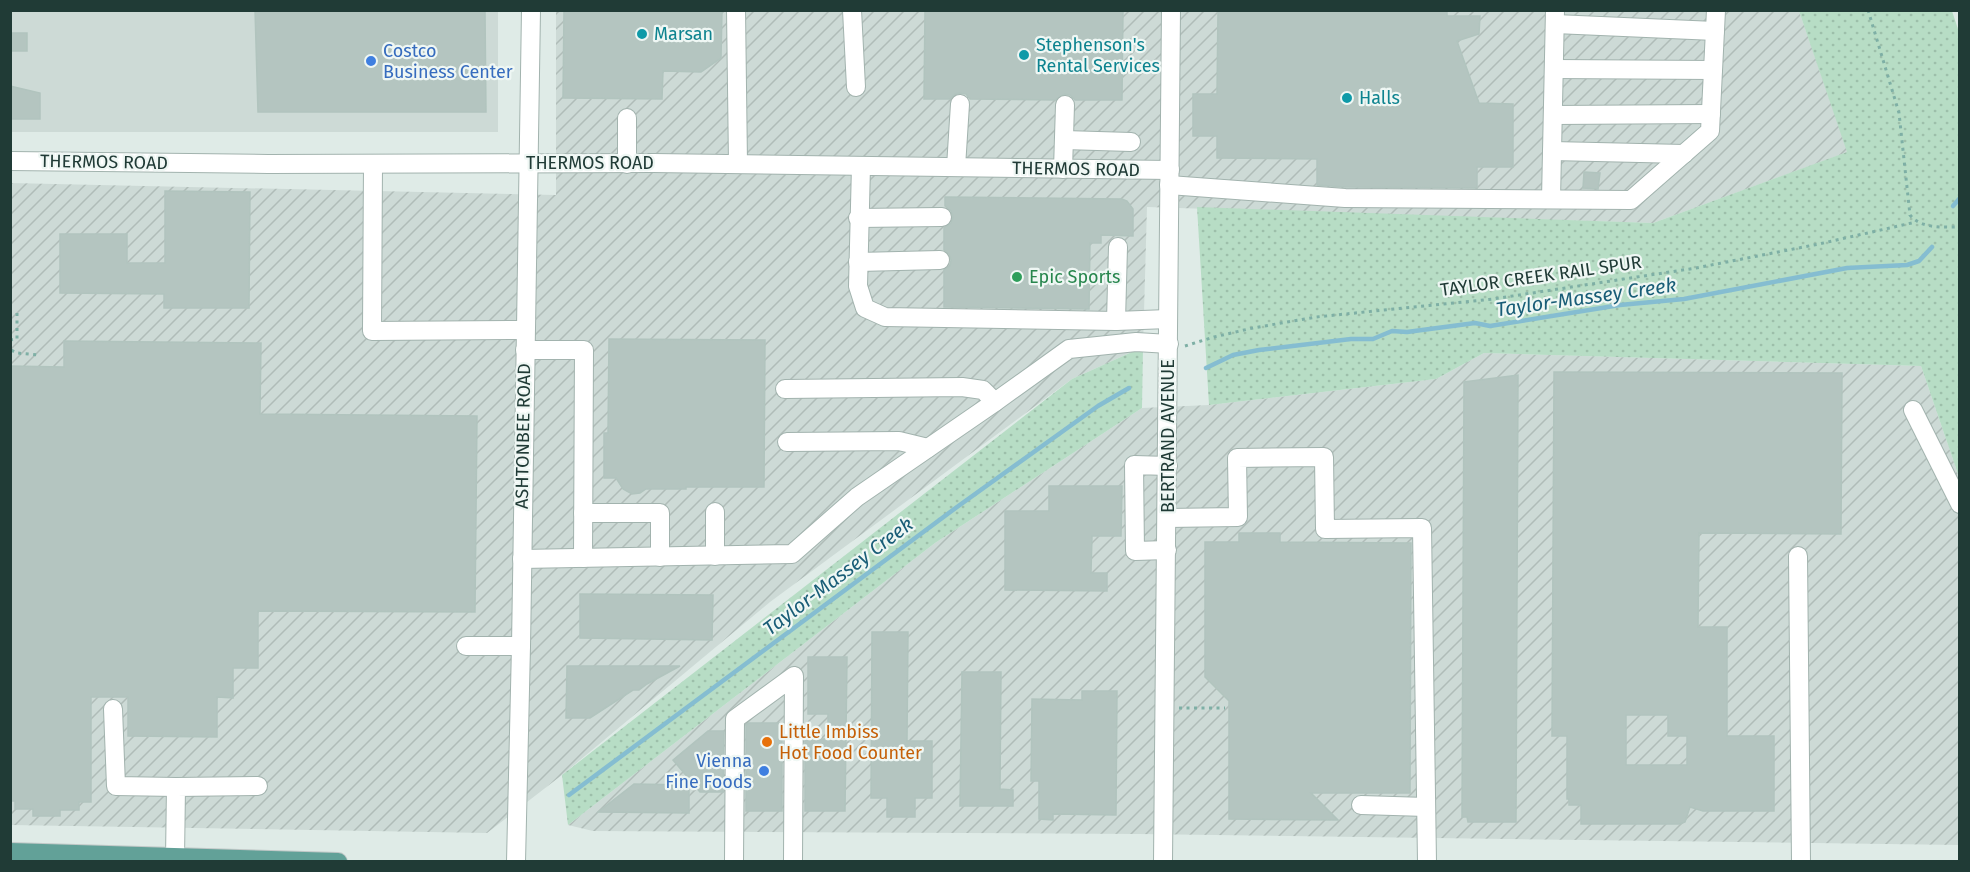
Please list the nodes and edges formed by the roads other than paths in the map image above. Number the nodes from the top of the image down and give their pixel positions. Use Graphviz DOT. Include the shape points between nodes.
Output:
graph roads {
  1 [pos="531,10"];
  2 [pos="736,10"];
  3 [pos="852,10"];
  4 [pos="1171,10"];
  5 [pos="1716,10"];
  6 [pos="1555,17"];
  7 [pos="1715,31"];
  8 [pos="1554,69"];
  9 [pos="1713,70"];
  10 [pos="856,87"];
  11 [pos="960,104"];
  12 [pos="1065,105"];
  13 [pos="1711,114"];
  14 [pos="1553,115"];
  15 [pos="627,118"];
  16 [pos="1064,140"];
  17 [pos="1131,142"];
  18 [pos="1552,151"];
  19 [pos="1684,154"];
  20 [pos="10,161"];
  21 [pos="373,164"];
  22 [pos="529,164"];
  23 [pos="627,164"];
  24 [pos="738,164"];
  25 [pos="861,166"];
  26 [pos="956,167"];
  27 [pos="1063,169"];
  28 [pos="1169,178"];
  29 [pos="1551,199"];
  30 [pos="942,217"];
  31 [pos="858,218"];
  32 [pos="1118,247"];
  33 [pos="940,260"];
  34 [pos="858,262"];
  35 [pos="1168,319"];
  36 [pos="1116,321"];
  37 [pos="525,330"];
  38 [pos="1169,345"];
  39 [pos="525,350"];
  40 [pos="785,389"];
  41 [pos="995,402"];
  42 [pos="1913,410"];
  43 [pos="786,442"];
  44 [pos="928,448"];
  45 [pos="1168,466"];
  46 [pos="1959,504"];
  47 [pos="715,512"];
  48 [pos="583,513"];
  49 [pos="1167,518"];
  50 [pos="1167,550"];
  51 [pos="715,556"];
  52 [pos="1798,556"];
  53 [pos="660,557"];
  54 [pos="583,558"];
  55 [pos="522,559"];
  56 [pos="466,646"];
  57 [pos="521,646"];
  58 [pos="113,710"];
  59 [pos="258,786"];
  60 [pos="176,787"];
  61 [pos="1361,805"];
  62 [pos="1426,807"];
  63 [pos="10,852"];
  64 [pos="47,858"];
  65 [pos="176,858"];
  66 [pos="147,859"];
  67 [pos="338,861"];
  68 [pos="516,861"];
  69 [pos="734,861"];
  70 [pos="793,861"];
  71 [pos="1163,861"];
  72 [pos="1426,861"];
  73 [pos="1801,861"];
  1 -- 22 [label="street, ASHTONBEE ROAD"];
  2 -- 24 [label="street"];
  3 -- 10 [label="street"];
  4 -- 28 [label="street, BERTRAND AVENUE"];
  5 -- 7 [label="street"];
  6 -- 7 [label="street"];
  6 -- 8 [label="street"];
  7 -- 9 [label="street"];
  8 -- 9 [label="street"];
  8 -- 14 [label="street"];
  9 -- 13 [label="street"];
  11 -- 26 [label="street"];
  12 -- 16 [label="street"];
  13 -- 14 [label="street"];
  13 -- 19 [label="street, THERMOS ROAD" via="1710,131"];
  14 -- 18 [label="street"];
  15 -- 23 [label="street"];
  16 -- 17 [label="street"];
  16 -- 27 [label="street"];
  18 -- 19 [label="street"];
  18 -- 29 [label="street"];
  19 -- 29 [label="street, THERMOS ROAD" via="1631,200"];
  20 -- 21 [label="street, THERMOS ROAD"];
  21 -- 22 [label="street, THERMOS ROAD"];
  21 -- 37 [label="street" via="372,331"];
  22 -- 23 [label="street, THERMOS ROAD"];
  22 -- 37 [label="street, ASHTONBEE ROAD"];
  23 -- 24 [label="street, THERMOS ROAD"];
  24 -- 25 [label="street, THERMOS ROAD"];
  25 -- 26 [label="street, THERMOS ROAD"];
  25 -- 31 [label="street"];
  26 -- 27 [label="street, THERMOS ROAD"];
  27 -- 28 [label="street, THERMOS ROAD"];
  28 -- 29 [label="street, THERMOS ROAD" via="1345,198"];
  28 -- 35 [label="street, BERTRAND AVENUE"];
  30 -- 31 [label="street"];
  31 -- 34 [label="street"];
  32 -- 36 [label="street"];
  33 -- 34 [label="street"];
  34 -- 36 [label="street" via="858,286 865,308 885,317"];
  35 -- 36 [label="street"];
  35 -- 38 [label="street, BERTRAND AVENUE"];
  37 -- 39 [label="street, ASHTONBEE ROAD"];
  38 -- 41 [label="street" via="1136,342 1069,349"];
  38 -- 45 [label="street, BERTRAND AVENUE"];
  39 -- 48 [label="street" via="584,351"];
  39 -- 55 [label="street, ASHTONBEE ROAD"];
  40 -- 41 [label="street" via="962,387 983,390"];
  41 -- 44 [label="street"];
  42 -- 46 [label="street"];
  43 -- 44 [label="street" via="900,441"];
  44 -- 51 [label="street" via="856,498 792,554"];
  45 -- 49 [label="street, BERTRAND AVENUE"];
  45 -- 50 [label="street" via="1134,465 1135,551"];
  47 -- 51 [label="street"];
  48 -- 53 [label="street" via="660,513"];
  48 -- 54 [label="street"];
  49 -- 50 [label="street, BERTRAND AVENUE"];
  49 -- 62 [label="street" via="1238,517 1237,458 1324,457 1325,529 1422,528"];
  50 -- 71 [label="street, BERTRAND AVENUE"];
  51 -- 53 [label="street"];
  52 -- 73 [label="street"];
  53 -- 54 [label="street"];
  54 -- 55 [label="street"];
  55 -- 57 [label="street, ASHTONBEE ROAD"];
  56 -- 57 [label="street"];
  57 -- 68 [label="street, ASHTONBEE ROAD"];
  58 -- 60 [label="street" via="116,786"];
  59 -- 60 [label="street"];
  60 -- 65 [label="street"];
  61 -- 62 [label="street"];
  62 -- 72 [label="street"];
  63 -- 64 [label="main road"];
  64 -- 66 [label="main road"];
  65 -- 66 [label="main road"];
  65 -- 67 [label="main road"];
  69 -- 70 [label="street" via="735,719 794,676"];
}
